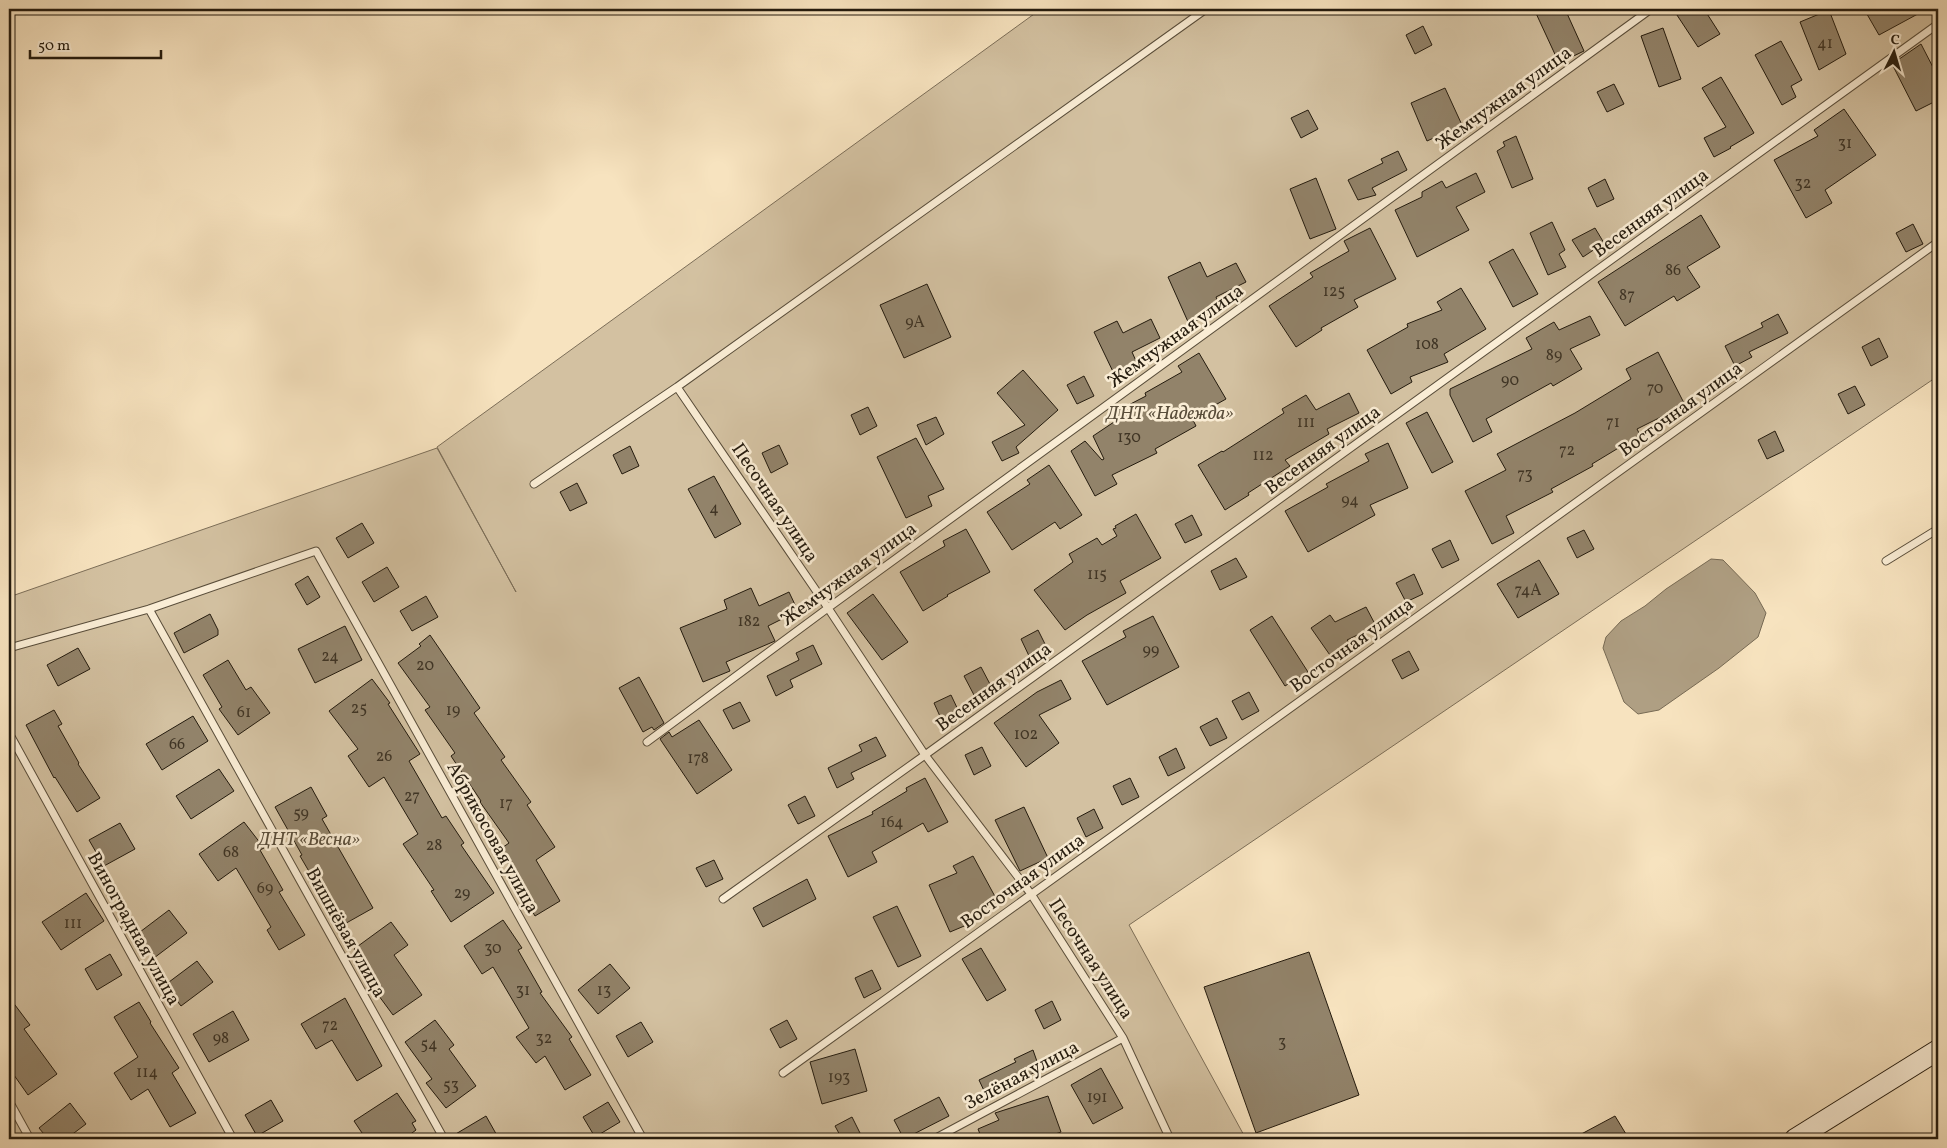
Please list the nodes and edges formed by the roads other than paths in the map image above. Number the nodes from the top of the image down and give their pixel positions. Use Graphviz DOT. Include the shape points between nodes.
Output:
graph roads {
  1 [pos="1206,9"];
  2 [pos="1652,9"];
  3 [pos="1938,24"];
  4 [pos="1938,242"];
  5 [pos="677,387"];
  6 [pos="534,484"];
  7 [pos="1938,529"];
  8 [pos="1886,561"];
  9 [pos="828,608"];
  10 [pos="149,609"];
  11 [pos="9,648"];
  12 [pos="9,733"];
  13 [pos="647,742"];
  14 [pos="925,755"];
  15 [pos="1031,894"];
  16 [pos="723,898"];
  17 [pos="1124,1038"];
  18 [pos="1938,1050"];
  19 [pos="783,1073"];
  20 [pos="9,1102"];
  21 [pos="30,1139"];
  22 [pos="233,1139"];
  23 [pos="444,1139"];
  24 [pos="643,1139"];
  25 [pos="934,1139"];
  26 [pos="1170,1139"];
  27 [pos="1795,1139"];
  1 -- 5 [label="lane"];
  2 -- 9 [label="lane, Жемчужная улица"];
  3 -- 14 [label="lane, Весенняя улица"];
  4 -- 15 [label="lane, Восточная улица"];
  5 -- 6 [label="lane"];
  5 -- 9 [label="lane, Песочная улица"];
  7 -- 8 [label="lane"];
  9 -- 13 [label="lane, Жемчужная улица"];
  9 -- 14 [label="lane, Песочная улица"];
  10 -- 11 [label="lane"];
  10 -- 23 [label="lane, Вишнёвая улица"];
  10 -- 24 [label="lane, Абрикосовая улица" via="316,551"];
  12 -- 22 [label="lane, Виноградная улица"];
  14 -- 15 [label="lane, Песочная улица"];
  14 -- 16 [label="lane, Весенняя улица"];
  15 -- 17 [label="lane, Песочная улица"];
  15 -- 19 [label="lane, Восточная улица"];
  17 -- 25 [label="lane, Зелёная улица"];
  17 -- 26 [label="lane, Песочная улица"];
  18 -- 27 [label="street"];
  20 -- 21 [label="lane"];
}
